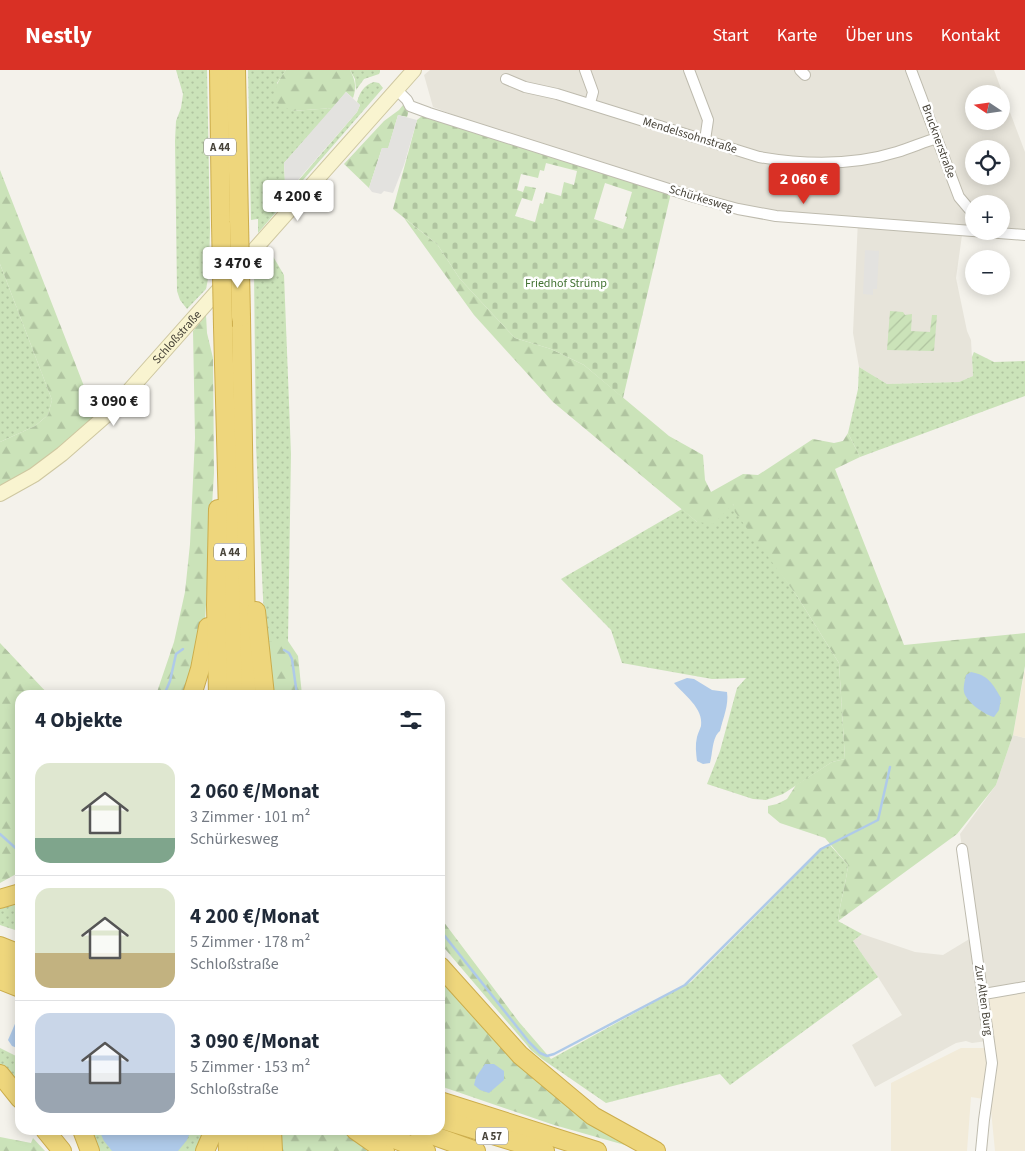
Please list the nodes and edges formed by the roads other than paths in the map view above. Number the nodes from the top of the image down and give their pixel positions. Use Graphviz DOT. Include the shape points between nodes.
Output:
graph roads {
  1 [pos="219,70"];
  2 [pos="236,70"];
  3 [pos="414,70"];
  4 [pos="585,70"];
  5 [pos="689,70"];
  6 [pos="911,70"];
  7 [pos="506,79"];
  8 [pos="396,89"];
  9 [pos="590,103"];
  10 [pos="937,138"];
  11 [pos="705,140"];
  12 [pos="965,203"];
  13 [pos="1025,235"];
  14 [pos="226,409"];
  15 [pos="0,494"];
  16 [pos="244,497"];
  17 [pos="217,537"];
  18 [pos="193,690"];
  19 [pos="218,690"];
  20 [pos="233,690"];
  21 [pos="247,690"];
  22 [pos="264,690"];
  23 [pos="962,849"];
  24 [pos="15,894"];
  25 [pos="0,899"];
  26 [pos="0,946"];
  27 [pos="15,952"];
  28 [pos="0,963"];
  29 [pos="15,969"];
  30 [pos="445,972"];
  31 [pos="0,980"];
  32 [pos="15,986"];
  33 [pos="1025,987"];
  34 [pos="984,994"];
  35 [pos="0,1074"];
  36 [pos="15,1093"];
  37 [pos="445,1103"];
  38 [pos="445,1121"];
  39 [pos="49,1135"];
  40 [pos="83,1135"];
  41 [pos="212,1135"];
  42 [pos="228,1135"];
  43 [pos="242,1135"];
  44 [pos="256,1135"];
  45 [pos="272,1135"];
  46 [pos="362,1135"];
  47 [pos="383,1135"];
  48 [pos="432,1135"];
  49 [pos="62,1151"];
  50 [pos="90,1151"];
  51 [pos="205,1151"];
  52 [pos="228,1151"];
  53 [pos="242,1151"];
  54 [pos="257,1151"];
  55 [pos="273,1151"];
  56 [pos="385,1151"];
  57 [pos="426,1151"];
  58 [pos="476,1151"];
  59 [pos="545,1151"];
  60 [pos="597,1151"];
  61 [pos="656,1151"];
  62 [pos="981,1151"];
  1 -- 14 [label="highway, A 44, bridge"];
  2 -- 16 [label="highway, A 44, bridge"];
  3 -- 8 [label="main road, Schloßstraße"];
  4 -- 9 [label="street" via="593,92"];
  5 -- 11 [label="street" via="708,120"];
  6 -- 10 [label="street, Brucknerstraße"];
  7 -- 9 [label="street, Mendelssohnstraße"];
  8 -- 13 [label="street, Schürkesweg" via="410,106 429,113 738,209 776,216"];
  8 -- 15 [label="main road, Schloßstraße" via="110,412 34,475"];
  9 -- 11 [label="street, Mendelssohnstraße"];
  10 -- 11 [label="street, Mendelssohnstraße" via="896,152 850,162 819,163 759,157"];
  10 -- 12 [label="street, Brucknerstraße"];
  14 -- 17 [label="highway" via="220,445"];
  14 -- 20 [label="highway, A 44"];
  16 -- 21 [label="highway, A 44"];
  16 -- 22 [label="highway"];
  17 -- 18 [label="highway" via="206,644"];
  17 -- 19 [label="highway"];
  23 -- 34 [label="street, Zur Alten Burg"];
  24 -- 25 [label="highway"];
  26 -- 27 [label="highway"];
  28 -- 29 [label="highway"];
  30 -- 61 [label="highway" via="520,1055 593,1116"];
  31 -- 32 [label="highway"];
  33 -- 34 [label="street"];
  34 -- 62 [label="street, Zur Alten Burg" via="992,1064"];
  35 -- 36 [label="highway"];
  37 -- 60 [label="highway"];
  38 -- 59 [label="highway, A 57"];
  39 -- 49 [label="highway"];
  40 -- 50 [label="highway"];
  41 -- 51 [label="highway"];
  42 -- 52 [label="highway"];
  43 -- 53 [label="highway"];
  44 -- 54 [label="highway"];
  45 -- 55 [label="highway"];
  46 -- 56 [label="highway"];
  47 -- 57 [label="highway"];
  48 -- 58 [label="highway, A 57"];
}
